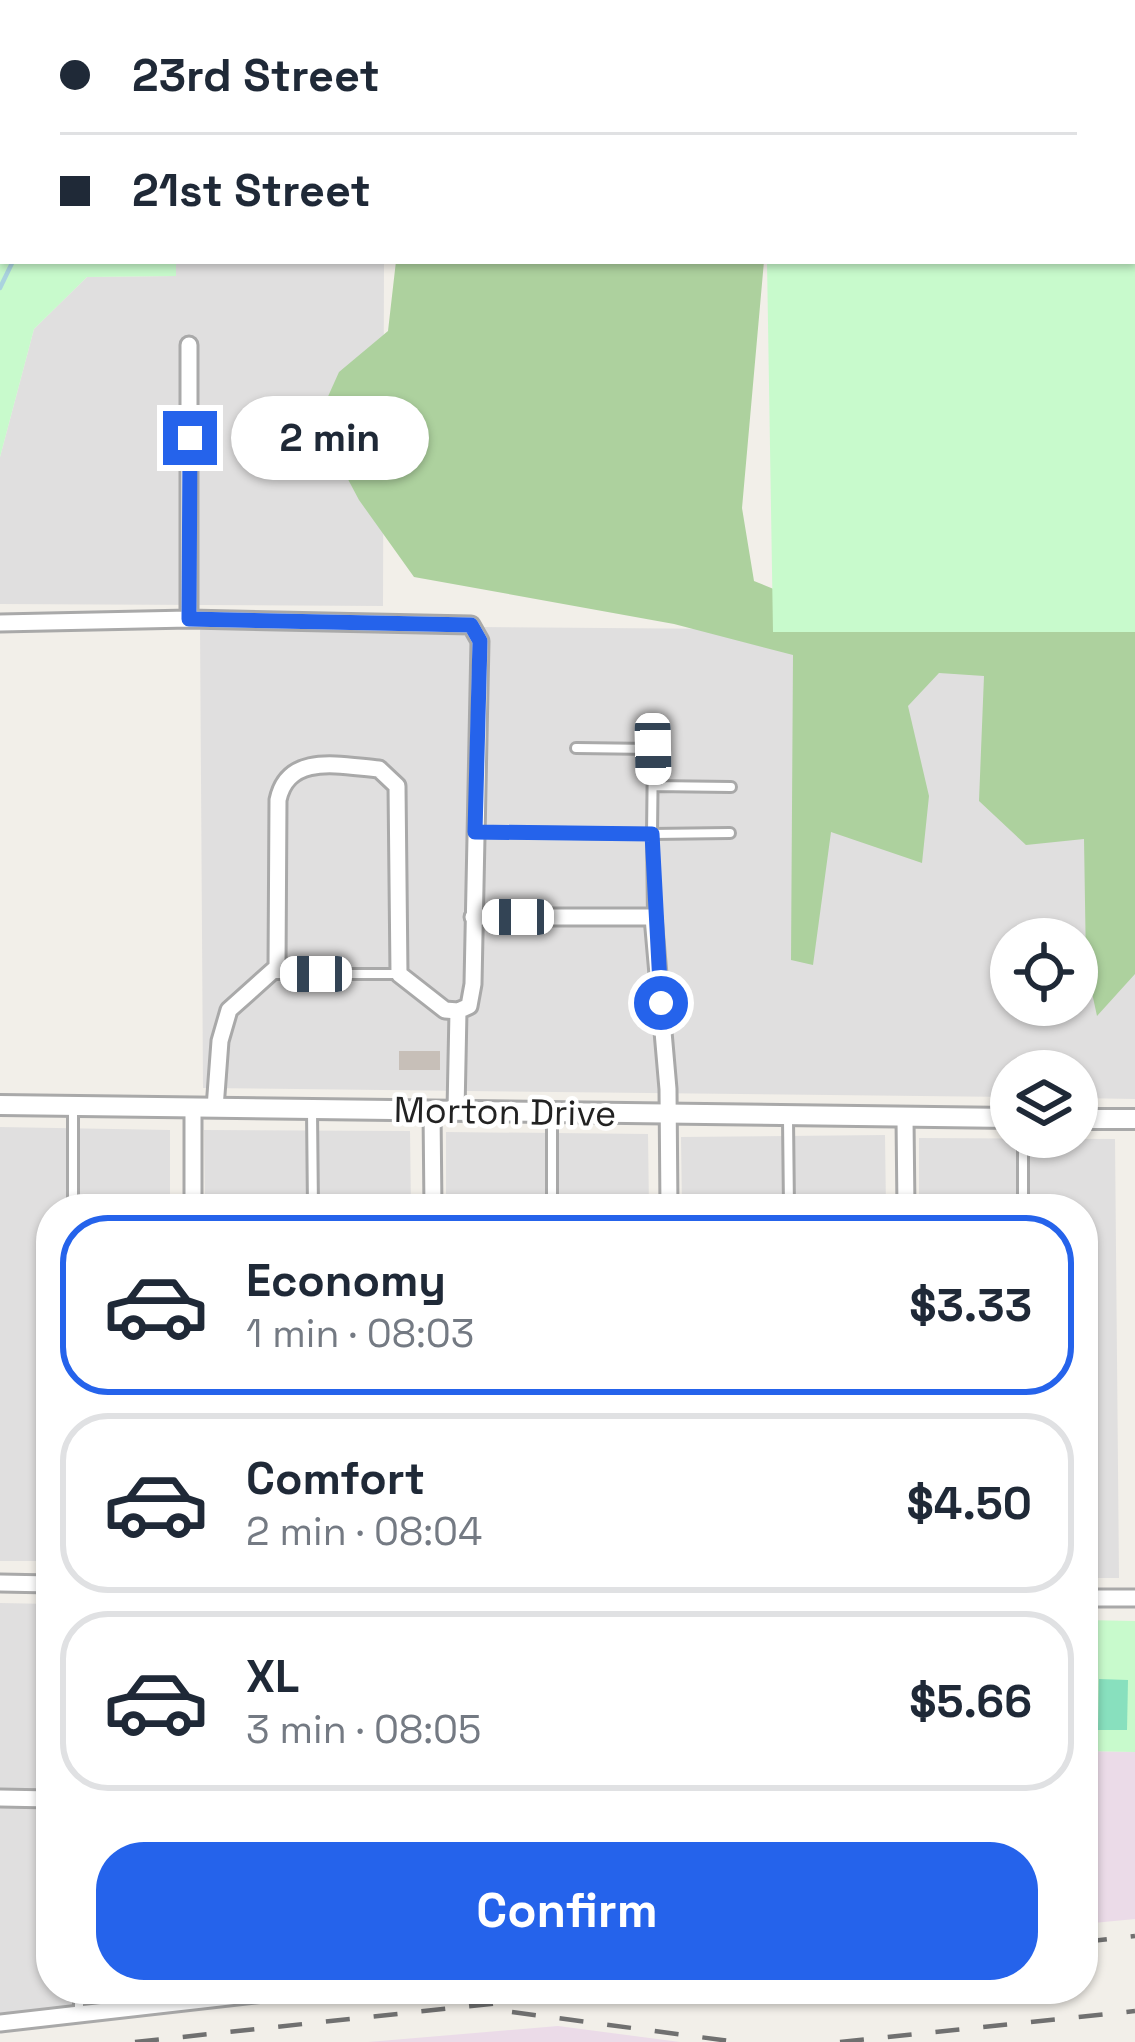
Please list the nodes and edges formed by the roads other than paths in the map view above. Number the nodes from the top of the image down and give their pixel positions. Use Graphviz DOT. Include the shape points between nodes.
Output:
graph roads {
  1 [pos="189,344"];
  2 [pos="189,619"];
  3 [pos="0,623"];
  4 [pos="576,748"];
  5 [pos="654,786"];
  6 [pos="731,787"];
  7 [pos="475,832"];
  8 [pos="730,833"];
  9 [pos="652,834"];
  10 [pos="473,917"];
  11 [pos="653,917"];
  12 [pos="274,974"];
  13 [pos="398,974"];
  14 [pos="458,1012"];
  15 [pos="0,1105"];
  16 [pos="73,1106"];
  17 [pos="193,1108"];
  18 [pos="215,1108"];
  19 [pos="312,1110"];
  20 [pos="432,1111"];
  21 [pos="456,1111"];
  22 [pos="552,1114"];
  23 [pos="668,1115"];
  24 [pos="788,1117"];
  25 [pos="990,1118"];
  26 [pos="905,1119"];
  27 [pos="1098,1119"];
  28 [pos="1135,1119"];
  29 [pos="1023,1158"];
  30 [pos="74,1194"];
  31 [pos="193,1194"];
  32 [pos="313,1194"];
  33 [pos="433,1194"];
  34 [pos="552,1194"];
  35 [pos="669,1194"];
  36 [pos="789,1194"];
  37 [pos="906,1194"];
  38 [pos="1023,1194"];
  39 [pos="0,1583"];
  40 [pos="36,1583"];
  41 [pos="1098,1598"];
  42 [pos="1135,1598"];
  43 [pos="0,1798"];
  44 [pos="36,1799"];
  45 [pos="79,2004"];
  46 [pos="148,2004"];
  47 [pos="79,2015"];
  48 [pos="0,2023"];
  1 -- 2 [label="street"];
  2 -- 3 [label="street"];
  2 -- 7 [label="street" via="471,625 480,641"];
  4 -- 5 [label="lane" via="653,749"];
  5 -- 6 [label="lane"];
  5 -- 9 [label="lane"];
  7 -- 9 [label="lane"];
  7 -- 10 [label="street"];
  8 -- 9 [label="lane"];
  9 -- 11 [label="lane"];
  10 -- 11 [label="street"];
  10 -- 14 [label="street" via="471,996"];
  11 -- 23 [label="street"];
  12 -- 13 [label="lane"];
  12 -- 13 [label="street" via="280,790 302,766 379,769 397,786"];
  12 -- 18 [label="street" via="229,1010"];
  13 -- 14 [label="street"];
  14 -- 21 [label="street"];
  15 -- 16 [label="street, Morton Drive"];
  16 -- 17 [label="street, Morton Drive"];
  16 -- 30 [label="lane"];
  17 -- 18 [label="street, Morton Drive"];
  17 -- 31 [label="street"];
  18 -- 19 [label="street, Morton Drive"];
  19 -- 20 [label="street, Morton Drive"];
  19 -- 32 [label="lane"];
  20 -- 21 [label="street, Morton Drive"];
  20 -- 33 [label="street"];
  21 -- 22 [label="street, Morton Drive"];
  22 -- 23 [label="street, Morton Drive"];
  22 -- 34 [label="lane"];
  23 -- 24 [label="street, Morton Drive"];
  23 -- 35 [label="street"];
  24 -- 26 [label="street, Morton Drive"];
  24 -- 36 [label="lane"];
  25 -- 26 [label="street, Morton Drive"];
  26 -- 37 [label="street"];
  27 -- 28 [label="street"];
  29 -- 38 [label="lane"];
  39 -- 40 [label="street"];
  41 -- 42 [label="street"];
  43 -- 44 [label="street"];
  45 -- 47 [label="lane"];
  46 -- 47 [label="street"];
  47 -- 48 [label="street"];
}
